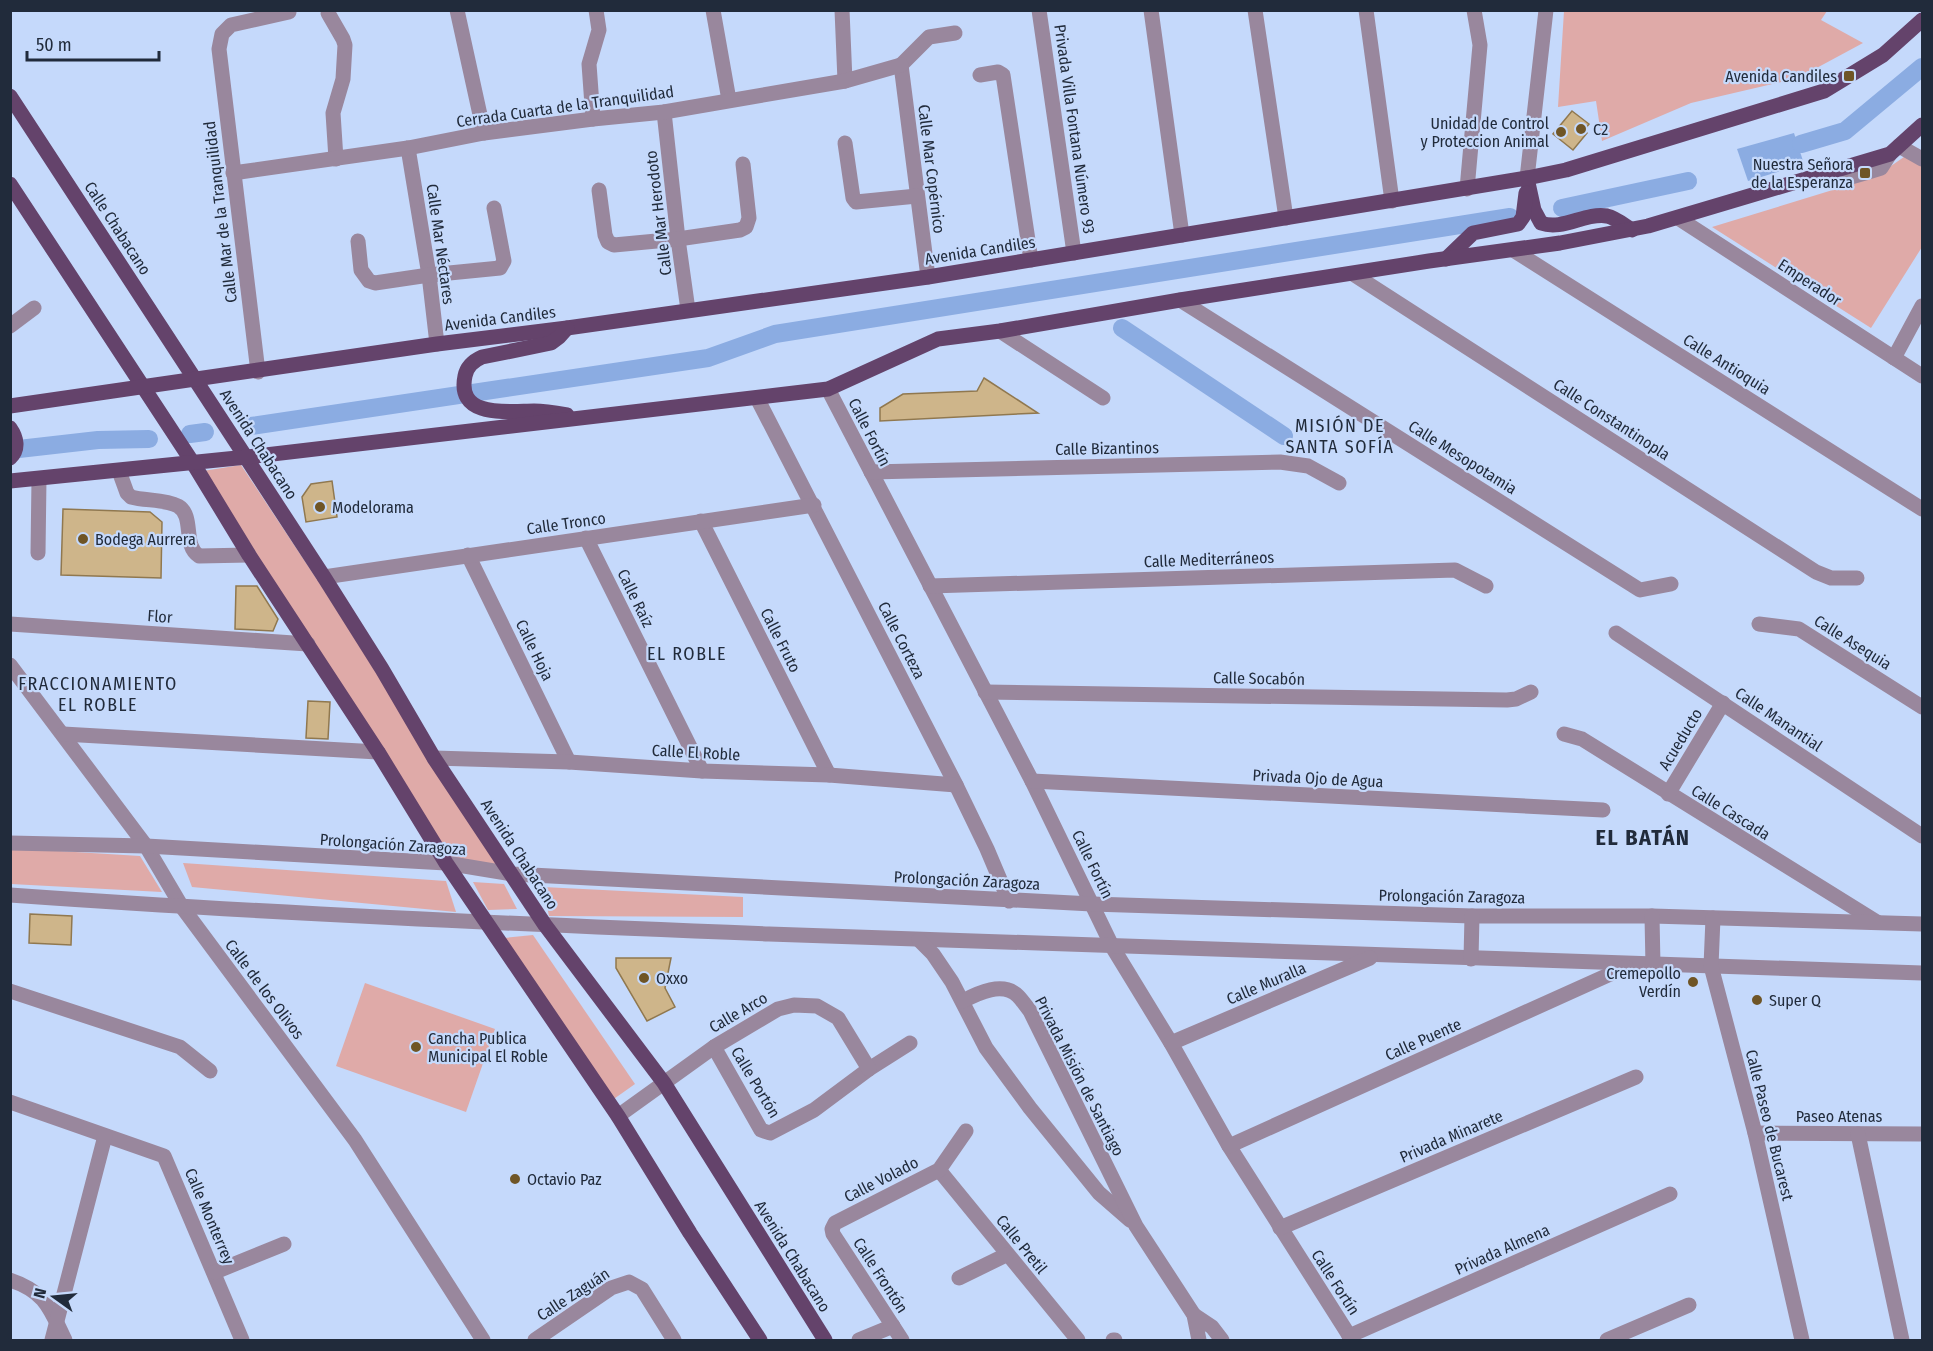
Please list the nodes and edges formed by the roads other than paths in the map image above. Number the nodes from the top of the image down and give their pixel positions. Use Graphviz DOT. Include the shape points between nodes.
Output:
graph roads {
  1 [pos="457,10"];
  2 [pos="596,10"];
  3 [pos="713,10"];
  4 [pos="842,10"];
  5 [pos="1039,10"];
  6 [pos="1151,10"];
  7 [pos="1255,10"];
  8 [pos="1366,10"];
  9 [pos="1474,10"];
  10 [pos="1546,10"];
  11 [pos="290,12"];
  12 [pos="328,13"];
  13 [pos="1923,20"];
  14 [pos="955,33"];
  15 [pos="901,65"];
  16 [pos="980,75"];
  17 [pos="844,81"];
  18 [pos="10,96"];
  19 [pos="729,100"];
  20 [pos="664,112"];
  21 [pos="593,119"];
  22 [pos="1923,125"];
  23 [pos="484,133"];
  24 [pos="845,143"];
  25 [pos="408,148"];
  26 [pos="1894,150"];
  27 [pos="336,159"];
  28 [pos="1923,159"];
  29 [pos="743,164"];
  30 [pos="233,173"];
  31 [pos="1527,178"];
  32 [pos="10,184"];
  33 [pos="1467,189"];
  34 [pos="599,190"];
  35 [pos="917,196"];
  36 [pos="1392,201"];
  37 [pos="494,207"];
  38 [pos="1286,218"];
  39 [pos="1678,218"];
  40 [pos="1632,230"];
  41 [pos="1182,235"];
  42 [pos="678,239"];
  43 [pos="358,241"];
  44 [pos="1513,250"];
  45 [pos="1074,253"];
  46 [pos="1446,259"];
  47 [pos="1031,260"];
  48 [pos="1353,273"];
  49 [pos="429,275"];
  50 [pos="928,277"];
  51 [pos="1180,300"];
  52 [pos="1923,306"];
  53 [pos="34,308"];
  54 [pos="688,310"];
  55 [pos="10,326"];
  56 [pos="567,328"];
  57 [pos="1000,331"];
  58 [pos="437,344"];
  59 [pos="1894,358"];
  60 [pos="258,372"];
  61 [pos="1923,376"];
  62 [pos="195,379"];
  63 [pos="142,386"];
  64 [pos="828,389"];
  65 [pos="757,398"];
  66 [pos="1103,398"];
  67 [pos="10,406"];
  68 [pos="581,418"];
  69 [pos="10,428"];
  70 [pos="14,452"];
  71 [pos="247,457"];
  72 [pos="193,463"];
  73 [pos="119,471"];
  74 [pos="871,472"];
  75 [pos="39,478"];
  76 [pos="10,481"];
  77 [pos="1339,483"];
  78 [pos="814,505"];
  79 [pos="1923,509"];
  80 [pos="701,521"];
  81 [pos="586,538"];
  82 [pos="38,553"];
  83 [pos="249,555"];
  84 [pos="468,555"];
  85 [pos="324,577"];
  86 [pos="1857,578"];
  87 [pos="1671,584"];
  88 [pos="930,586"];
  89 [pos="1486,586"];
  90 [pos="10,624"];
  91 [pos="1759,624"];
  92 [pos="1616,633"];
  93 [pos="308,644"];
  94 [pos="10,665"];
  95 [pos="985,692"];
  96 [pos="1532,692"];
  97 [pos="1723,704"];
  98 [pos="1923,707"];
  99 [pos="63,734"];
  100 [pos="1564,734"];
  101 [pos="378,752"];
  102 [pos="434,758"];
  103 [pos="569,762"];
  104 [pos="702,771"];
  105 [pos="830,775"];
  106 [pos="1032,781"];
  107 [pos="956,785"];
  108 [pos="1668,794"];
  109 [pos="1603,810"];
  110 [pos="1923,836"];
  111 [pos="10,843"];
  112 [pos="146,846"];
  113 [pos="446,863"];
  114 [pos="512,874"];
  115 [pos="10,895"];
  116 [pos="1009,901"];
  117 [pos="1092,904"];
  118 [pos="182,907"];
  119 [pos="1472,916"];
  120 [pos="1652,916"];
  121 [pos="1713,918"];
  122 [pos="484,922"];
  123 [pos="1879,923"];
  124 [pos="1923,924"];
  125 [pos="545,925"];
  126 [pos="919,940"];
  127 [pos="1113,948"];
  128 [pos="1375,956"];
  129 [pos="1471,959"];
  130 [pos="1631,965"];
  131 [pos="1653,966"];
  132 [pos="1711,966"];
  133 [pos="1923,973"];
  134 [pos="10,991"];
  135 [pos="963,1001"];
  136 [pos="1171,1042"];
  137 [pos="910,1043"];
  138 [pos="714,1047"];
  139 [pos="869,1069"];
  140 [pos="210,1071"];
  141 [pos="1636,1077"];
  142 [pos="664,1083"];
  143 [pos="10,1102"];
  144 [pos="618,1116"];
  145 [pos="966,1131"];
  146 [pos="1755,1133"];
  147 [pos="1858,1134"];
  148 [pos="1923,1134"];
  149 [pos="105,1136"];
  150 [pos="1229,1146"];
  151 [pos="939,1170"];
  152 [pos="1670,1194"];
  153 [pos="1136,1226"];
  154 [pos="1280,1228"];
  155 [pos="832,1229"];
  156 [pos="284,1244"];
  157 [pos="1006,1255"];
  158 [pos="215,1272"];
  159 [pos="959,1278"];
  160 [pos="10,1280"];
  161 [pos="1689,1305"];
  162 [pos="1194,1315"];
  163 [pos="57,1323"];
  164 [pos="893,1326"];
  165 [pos="1351,1338"];
  166 [pos="52,1341"];
  167 [pos="65,1341"];
  168 [pos="242,1341"];
  169 [pos="483,1341"];
  170 [pos="535,1341"];
  171 [pos="675,1341"];
  172 [pos="760,1341"];
  173 [pos="825,1341"];
  174 [pos="859,1341"];
  175 [pos="902,1341"];
  176 [pos="1078,1341"];
  177 [pos="1199,1341"];
  178 [pos="1222,1341"];
  179 [pos="1607,1341"];
  180 [pos="1802,1341"];
  181 [pos="1902,1341"];
  1 -- 23 [label="street"];
  2 -- 21 [label="street" via="599,30 589,64"];
  3 -- 19 [label="street"];
  4 -- 17 [label="street"];
  5 -- 45 [label="street, Privada Villa Fontana Número 93"];
  6 -- 41 [label="street"];
  7 -- 38 [label="street"];
  8 -- 36 [label="street"];
  9 -- 33 [label="street" via="1480,45"];
  10 -- 31 [label="street"];
  11 -- 30 [label="street, Calle Mar de la Tranquilidad" via="231,25 222,34 219,49"];
  12 -- 27 [label="street" via="345,45 344,79 333,108"];
  13 -- 31 [label="main road, Avenida Candiles" via="1883,55 1824,91"];
  14 -- 15 [label="street" via="929,37"];
  15 -- 17 [label="street, Cerrada Cuarta de la Tranquilidad"];
  15 -- 35 [label="street, Calle Mar Copérnico"];
  16 -- 47 [label="street" via="1002,75"];
  17 -- 19 [label="street, Cerrada Cuarta de la Tranquilidad"];
  18 -- 62 [label="main road, Calle Chabacano"];
  19 -- 20 [label="street, Cerrada Cuarta de la Tranquilidad"];
  20 -- 21 [label="street, Cerrada Cuarta de la Tranquilidad"];
  20 -- 42 [label="street, Calle Mar Herodoto"];
  21 -- 23 [label="street, Cerrada Cuarta de la Tranquilidad"];
  22 -- 26 [label="main road"];
  23 -- 25 [label="street, Cerrada Cuarta de la Tranquilidad"];
  24 -- 35 [label="street" via="856,202"];
  25 -- 27 [label="street, Cerrada Cuarta de la Tranquilidad"];
  25 -- 49 [label="street, Calle Mar Néctares"];
  26 -- 28 [label="street"];
  26 -- 39 [label="main road"];
  27 -- 30 [label="street, Cerrada Cuarta de la Tranquilidad"];
  29 -- 42 [label="street" via="749,219 746,227"];
  30 -- 60 [label="street, Calle Mar de la Tranquilidad"];
  31 -- 33 [label="main road, Avenida Candiles"];
  31 -- 40 [label="main road" via="1541,223 1556,225 1605,216"];
  31 -- 46 [label="main road" via="1521,222 1473,233"];
  32 -- 63 [label="main road"];
  33 -- 36 [label="main road, Avenida Candiles"];
  34 -- 42 [label="street" via="608,242 614,245"];
  35 -- 50 [label="street, Calle Mar Copérnico"];
  36 -- 38 [label="main road, Avenida Candiles"];
  37 -- 49 [label="street" via="504,261 500,268"];
  38 -- 41 [label="main road, Avenida Candiles"];
  39 -- 40 [label="main road"];
  39 -- 59 [label="street, Emperador"];
  40 -- 44 [label="main road"];
  41 -- 45 [label="main road, Avenida Candiles"];
  42 -- 54 [label="street, Calle Mar Herodoto"];
  43 -- 49 [label="street" via="361,270 369,281"];
  44 -- 46 [label="main road"];
  44 -- 79 [label="street, Calle Antioquia"];
  45 -- 47 [label="main road, Avenida Candiles"];
  46 -- 48 [label="main road"];
  47 -- 50 [label="main road, Avenida Candiles"];
  48 -- 51 [label="main road"];
  48 -- 86 [label="street, Calle Constantinopla" via="1816,572 1832,578"];
  49 -- 58 [label="street, Calle Mar Néctares"];
  50 -- 54 [label="main road, Avenida Candiles"];
  51 -- 57 [label="main road"];
  51 -- 87 [label="street, Calle Mesopotamia" via="1640,590"];
  52 -- 59 [label="street"];
  53 -- 55 [label="street"];
  54 -- 56 [label="main road, Avenida Candiles"];
  56 -- 58 [label="main road, Avenida Candiles"];
  56 -- 68 [label="main road" via="551,343 478,358 466,373 464,384 466,394 476,405 491,411 543,411"];
  57 -- 64 [label="main road" via="938,339"];
  57 -- 66 [label="street"];
  58 -- 60 [label="main road, Avenida Candiles"];
  59 -- 61 [label="street, Emperador"];
  60 -- 62 [label="main road, Avenida Candiles"];
  62 -- 63 [label="main road, Avenida Candiles"];
  62 -- 71 [label="main road, Avenida Chabacano"];
  63 -- 67 [label="main road, Avenida Candiles"];
  63 -- 72 [label="main road"];
  64 -- 65 [label="main road"];
  64 -- 74 [label="street, Calle Fortín"];
  65 -- 68 [label="main road"];
  65 -- 78 [label="street, Calle Corteza"];
  68 -- 71 [label="main road"];
  69 -- 70 [label="main road" via="15,437"];
  71 -- 72 [label="main road"];
  71 -- 85 [label="main road, Avenida Chabacano"];
  72 -- 73 [label="main road"];
  72 -- 83 [label="main road"];
  73 -- 75 [label="main road"];
  73 -- 83 [label="street" via="131,497 178,506 185,512 192,550 199,556"];
  74 -- 77 [label="street, Calle Bizantinos" via="1280,462 1308,466"];
  74 -- 88 [label="street, Calle Fortín"];
  75 -- 76 [label="main road"];
  75 -- 82 [label="street"];
  78 -- 80 [label="street, Calle Tronco"];
  78 -- 107 [label="street, Calle Corteza"];
  80 -- 81 [label="street, Calle Tronco"];
  80 -- 105 [label="street, Calle Fruto"];
  81 -- 84 [label="street, Calle Tronco"];
  81 -- 104 [label="street, Calle Raíz"];
  83 -- 93 [label="main road"];
  84 -- 85 [label="street, Calle Tronco"];
  84 -- 103 [label="street, Calle Hoja"];
  85 -- 102 [label="main road, Avenida Chabacano"];
  88 -- 89 [label="street, Calle Mediterráneos" via="1455,570"];
  88 -- 95 [label="street, Calle Fortín"];
  90 -- 93 [label="street, Flor"];
  91 -- 98 [label="street, Calle Asequia" via="1799,629"];
  92 -- 97 [label="street, Calle Manantial"];
  93 -- 101 [label="main road"];
  94 -- 99 [label="street, Calle de los Olivos"];
  95 -- 96 [label="street, Calle Socabón" via="1507,700"];
  95 -- 106 [label="street, Calle Fortín"];
  97 -- 108 [label="street, Acueducto"];
  97 -- 110 [label="street, Calle Manantial"];
  99 -- 101 [label="street"];
  99 -- 112 [label="street, Calle de los Olivos"];
  100 -- 108 [label="street, Calle Cascada" via="1582,740"];
  101 -- 113 [label="main road"];
  102 -- 103 [label="street, Calle El Roble"];
  102 -- 114 [label="main road, Avenida Chabacano"];
  103 -- 104 [label="street, Calle El Roble"];
  104 -- 105 [label="street, Calle El Roble"];
  105 -- 107 [label="street, Calle El Roble"];
  106 -- 109 [label="street, Privada Ojo de Agua"];
  106 -- 117 [label="street, Calle Fortín"];
  107 -- 116 [label="street, Calle Corteza"];
  108 -- 123 [label="street, Calle Cascada"];
  111 -- 112 [label="street, Prolongación Zaragoza"];
  112 -- 113 [label="street, Prolongación Zaragoza"];
  112 -- 118 [label="street, Calle de los Olivos"];
  113 -- 114 [label="street, Prolongación Zaragoza"];
  113 -- 122 [label="main road"];
  114 -- 116 [label="street, Prolongación Zaragoza"];
  114 -- 125 [label="main road, Avenida Chabacano"];
  115 -- 118 [label="street"];
  116 -- 117 [label="street, Prolongación Zaragoza"];
  117 -- 119 [label="street, Prolongación Zaragoza"];
  117 -- 127 [label="street, Calle Fortín"];
  118 -- 122 [label="street"];
  118 -- 169 [label="street, Calle de los Olivos" via="355,1140"];
  119 -- 120 [label="street, Prolongación Zaragoza"];
  119 -- 129 [label="street"];
  120 -- 121 [label="street, Prolongación Zaragoza"];
  120 -- 131 [label="street"];
  121 -- 123 [label="street, Prolongación Zaragoza"];
  121 -- 132 [label="street, Calle Paseo de Bucarest"];
  122 -- 125 [label="street"];
  122 -- 144 [label="main road"];
  123 -- 124 [label="street, Prolongación Zaragoza"];
  125 -- 126 [label="street"];
  125 -- 142 [label="main road, Avenida Chabacano"];
  126 -- 127 [label="street"];
  126 -- 135 [label="street, Privada Misión de Santiago" via="933,954"];
  127 -- 128 [label="street"];
  127 -- 136 [label="street, Calle Fortín"];
  128 -- 129 [label="street"];
  128 -- 136 [label="street, Calle Muralla"];
  129 -- 130 [label="street"];
  130 -- 131 [label="street"];
  130 -- 150 [label="street, Calle Puente"];
  131 -- 132 [label="street"];
  132 -- 133 [label="street"];
  132 -- 146 [label="street, Calle Paseo de Bucarest"];
  134 -- 140 [label="street" via="180,1047"];
  135 -- 153 [label="street, Privada Misión de Santiago" via="986,1048 1030,1108 1100,1193"];
  135 -- 153 [label="street, Privada Misión de Santiago" via="982,991 1007,990 1016,994 1030,1011"];
  136 -- 150 [label="street, Calle Fortín"];
  137 -- 139 [label="street"];
  138 -- 139 [label="street, Calle Arco" via="778,1009 817,1006 838,1018"];
  138 -- 139 [label="street, Calle Portón" via="761,1130 770,1133 814,1110"];
  138 -- 142 [label="street, Calle Arco"];
  141 -- 154 [label="street, Privada Minarete"];
  142 -- 144 [label="street, Calle Arco"];
  142 -- 173 [label="main road, Avenida Chabacano"];
  143 -- 149 [label="street, Calle Monterrey"];
  144 -- 172 [label="main road"];
  145 -- 151 [label="street, Calle Volado"];
  146 -- 147 [label="street, Paseo Atenas"];
  146 -- 180 [label="street, Calle Paseo de Bucarest"];
  147 -- 148 [label="street, Paseo Atenas"];
  147 -- 181 [label="street"];
  149 -- 158 [label="street, Calle Monterrey" via="164,1156"];
  149 -- 163 [label="street"];
  150 -- 154 [label="street, Calle Fortín"];
  151 -- 155 [label="street, Calle Volado" via="835,1223"];
  151 -- 157 [label="street, Calle Pretil"];
  152 -- 165 [label="street, Privada Almena"];
  153 -- 162 [label="street, Privada Misión de Santiago"];
  154 -- 165 [label="street, Calle Fortín"];
  155 -- 164 [label="street, Calle Frontón"];
  156 -- 158 [label="street"];
  157 -- 159 [label="street"];
  157 -- 176 [label="street, Calle Pretil"];
  158 -- 168 [label="street, Calle Monterrey"];
  160 -- 163 [label="street" via="33,1289"];
  161 -- 179 [label="street"];
  162 -- 177 [label="street, Privada Misión de Santiago"];
  162 -- 178 [label="street, Privada Misión de Santiago" via="1212,1327"];
  163 -- 166 [label="street"];
  163 -- 167 [label="street"];
  164 -- 174 [label="street"];
  164 -- 175 [label="street, Calle Frontón"];
  170 -- 171 [label="street, Calle Zaguán" via="611,1288 628,1282 642,1289"];
}
